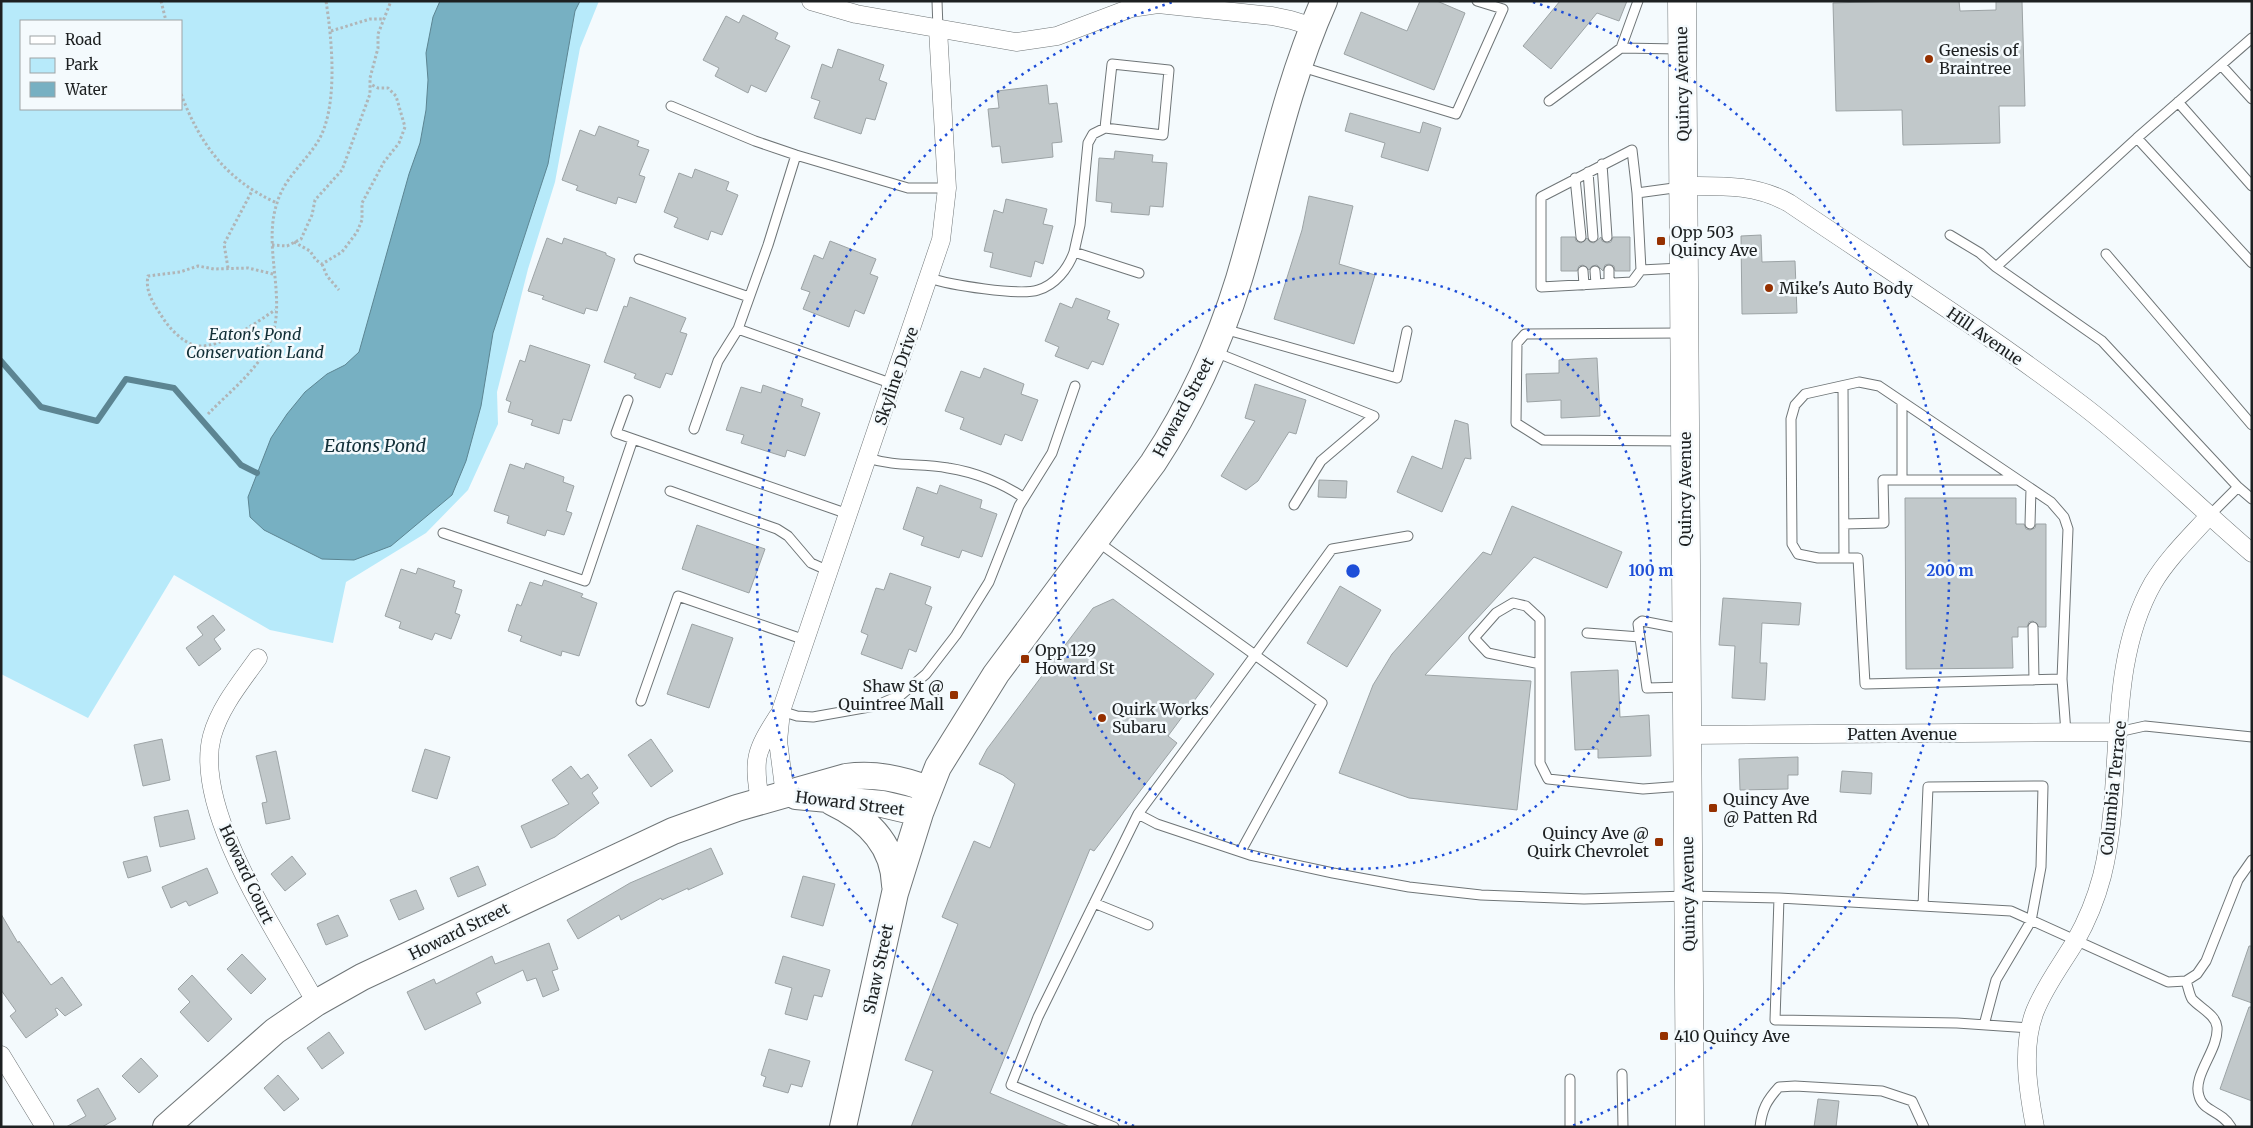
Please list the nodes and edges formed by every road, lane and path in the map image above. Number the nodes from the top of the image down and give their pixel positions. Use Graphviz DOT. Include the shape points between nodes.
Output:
graph roads {
  1 [pos="161,1"];
  2 [pos="326,1"];
  3 [pos="391,1"];
  4 [pos="811,1"];
  5 [pos="937,1"];
  6 [pos="1324,1"];
  7 [pos="1477,1"];
  8 [pos="1638,1"];
  9 [pos="1682,1"];
  10 [pos="383,19"];
  11 [pos="166,20"];
  12 [pos="1314,27"];
  13 [pos="938,29"];
  14 [pos="331,31"];
  15 [pos="2252,38"];
  16 [pos="1621,48"];
  17 [pos="1681,49"];
  18 [pos="2221,65"];
  19 [pos="1299,66"];
  20 [pos="370,84"];
  21 [pos="182,96"];
  22 [pos="2252,100"];
  23 [pos="1549,101"];
  24 [pos="2178,102"];
  25 [pos="671,106"];
  26 [pos="1105,128"];
  27 [pos="2137,138"];
  28 [pos="796,155"];
  29 [pos="1602,164"];
  30 [pos="1588,172"];
  31 [pos="1576,178"];
  32 [pos="1684,186"];
  33 [pos="2252,186"];
  34 [pos="947,188"];
  35 [pos="252,191"];
  36 [pos="1636,193"];
  37 [pos="277,203"];
  38 [pos="1950,235"];
  39 [pos="1581,237"];
  40 [pos="1593,237"];
  41 [pos="1607,237"];
  42 [pos="294,242"];
  43 [pos="272,245"];
  44 [pos="1074,252"];
  45 [pos="2106,254"];
  46 [pos="639,259"];
  47 [pos="2252,263"];
  48 [pos="322,264"];
  49 [pos="1996,266"];
  50 [pos="228,268"];
  51 [pos="1684,268"];
  52 [pos="1595,270"];
  53 [pos="1609,270"];
  54 [pos="1641,270"];
  55 [pos="1583,271"];
  56 [pos="1139,273"];
  57 [pos="274,274"];
  58 [pos="930,278"];
  59 [pos="1610,283"];
  60 [pos="1596,284"];
  61 [pos="1584,285"];
  62 [pos="339,290"];
  63 [pos="749,297"];
  64 [pos="275,310"];
  65 [pos="738,330"];
  66 [pos="1406,331"];
  67 [pos="1684,333"];
  68 [pos="1217,340"];
  69 [pos="894,384"];
  70 [pos="1075,386"];
  71 [pos="1843,386"];
  72 [pos="628,400"];
  73 [pos="1902,402"];
  74 [pos="208,414"];
  75 [pos="2252,425"];
  76 [pos="694,429"];
  77 [pos="633,439"];
  78 [pos="1684,441"];
  79 [pos="868,458"];
  80 [pos="1902,480"];
  81 [pos="2017,480"];
  82 [pos="2238,487"];
  83 [pos="2031,488"];
  84 [pos="670,491"];
  85 [pos="1024,498"];
  86 [pos="2252,499"];
  87 [pos="1294,505"];
  88 [pos="848,514"];
  89 [pos="2209,516"];
  90 [pos="1844,524"];
  91 [pos="2030,524"];
  92 [pos="443,533"];
  93 [pos="1408,536"];
  94 [pos="1096,540"];
  95 [pos="2252,553"];
  96 [pos="1844,558"];
  97 [pos="829,570"];
  98 [pos="2033,627"];
  99 [pos="1685,629"];
  100 [pos="1587,633"];
  101 [pos="1640,637"];
  102 [pos="805,640"];
  103 [pos="1255,654"];
  104 [pos="258,658"];
  105 [pos="1540,664"];
  106 [pos="2062,679"];
  107 [pos="2034,680"];
  108 [pos="1686,688"];
  109 [pos="641,701"];
  110 [pos="781,711"];
  111 [pos="2118,732"];
  112 [pos="2066,733"];
  113 [pos="1686,735"];
  114 [pos="2252,737"];
  115 [pos="1686,786"];
  116 [pos="773,798"];
  117 [pos="825,799"];
  118 [pos="924,801"];
  119 [pos="1138,814"];
  120 [pos="1240,851"];
  121 [pos="2252,860"];
  122 [pos="895,893"];
  123 [pos="1688,896"];
  124 [pos="1779,898"];
  125 [pos="1094,903"];
  126 [pos="1923,906"];
  127 [pos="2031,920"];
  128 [pos="1148,925"];
  129 [pos="2076,941"];
  130 [pos="2186,981"];
  131 [pos="316,1003"];
  132 [pos="1984,1025"];
  133 [pos="2030,1028"];
  134 [pos="1,1055"];
  135 [pos="1622,1074"];
  136 [pos="1570,1080"];
  137 [pos="45,1127"];
  138 [pos="166,1127"];
  139 [pos="843,1127"];
  140 [pos="1114,1127"];
  141 [pos="1570,1127"];
  142 [pos="1623,1127"];
  143 [pos="1690,1127"];
  144 [pos="1760,1127"];
  145 [pos="1924,1127"];
  146 [pos="2035,1127"];
  147 [pos="2230,1127"];
  1 -- 11 [label="path"];
  2 -- 14 [label="path"];
  3 -- 10 [label="path"];
  4 -- 13 [label="street" via="856,14"];
  5 -- 13 [label="lane"];
  6 -- 12 [label="street, Howard Street"];
  7 -- 19 [label="lane" via="1504,9 1456,114"];
  8 -- 16 [label="lane"];
  9 -- 17 [label="main road, Quincy Avenue"];
  10 -- 14 [label="path" via="370,19"];
  10 -- 20 [label="path"];
  12 -- 13 [label="street" via="1272,16 1158,4 1131,8 1071,32 1030,42 1004,41"];
  12 -- 19 [label="street, Howard Street"];
  13 -- 34 [label="street, Skyline Drive"];
  14 -- 37 [label="path" via="325,129"];
  15 -- 18 [label="lane"];
  16 -- 17 [label="lane"];
  16 -- 23 [label="lane"];
  17 -- 32 [label="main road, Quincy Avenue"];
  18 -- 22 [label="lane"];
  18 -- 24 [label="lane"];
  19 -- 68 [label="street, Howard Street" via="1276,138 1242,270"];
  20 -- 42 [label="path" via="370,94 342,170 315,200 307,228"];
  20 -- 48 [label="path" via="388,88 396,96 405,127 399,143 372,182 362,203 362,220 357,232 342,252"];
  21 -- 35 [label="path" via="193,124 210,151"];
  24 -- 27 [label="lane"];
  24 -- 33 [label="lane"];
  25 -- 28 [label="lane"];
  26 -- 26 [label="lane" via="1112,64 1170,70 1162,134"];
  26 -- 44 [label="lane" via="1093,134 1088,143 1080,225"];
  27 -- 47 [label="lane"];
  27 -- 49 [label="lane"];
  28 -- 34 [label="lane" via="908,188"];
  28 -- 63 [label="lane"];
  29 -- 30 [label="lane"];
  29 -- 36 [label="lane" via="1632,150"];
  29 -- 41 [label="lane"];
  30 -- 31 [label="lane"];
  30 -- 40 [label="lane"];
  31 -- 39 [label="lane"];
  31 -- 61 [label="lane" via="1541,197 1541,287"];
  32 -- 36 [label="lane"];
  32 -- 51 [label="main road, Quincy Avenue"];
  32 -- 89 [label="street, Hill Avenue" via="1746,187 1788,203 2062,390 2122,437"];
  34 -- 58 [label="street, Skyline Drive" via="944,228"];
  35 -- 37 [label="path"];
  35 -- 50 [label="path" via="224,244"];
  36 -- 54 [label="lane"];
  37 -- 43 [label="path" via="271,230"];
  38 -- 49 [label="lane"];
  42 -- 43 [label="path" via="286,246"];
  42 -- 48 [label="path" via="310,251"];
  43 -- 57 [label="path"];
  44 -- 56 [label="lane"];
  44 -- 58 [label="lane" via="1063,273 1046,287 1032,292 959,286"];
  45 -- 75 [label="lane"];
  46 -- 63 [label="lane"];
  48 -- 62 [label="path"];
  49 -- 82 [label="lane" via="2102,341"];
  50 -- 57 [label="path" via="248,268"];
  50 -- 64 [label="path" via="198,266 148,276 146,285 151,298 181,339 198,346 216,343"];
  51 -- 54 [label="lane"];
  51 -- 67 [label="main road, Quincy Avenue"];
  52 -- 60 [label="lane"];
  53 -- 59 [label="lane"];
  54 -- 59 [label="lane" via="1632,282"];
  55 -- 61 [label="lane"];
  57 -- 64 [label="path"];
  58 -- 69 [label="street, Skyline Drive"];
  59 -- 60 [label="lane"];
  60 -- 61 [label="lane"];
  63 -- 65 [label="lane"];
  64 -- 74 [label="path" via="275,327 269,344 249,371"];
  65 -- 69 [label="lane"];
  65 -- 76 [label="lane" via="718,361"];
  66 -- 68 [label="lane" via="1397,378"];
  67 -- 78 [label="main road, Quincy Avenue"];
  67 -- 78 [label="lane" via="1525,334 1517,342 1516,423 1543,440"];
  68 -- 87 [label="lane" via="1374,416 1321,461"];
  68 -- 94 [label="street, Howard Street" via="1164,447"];
  69 -- 79 [label="street, Skyline Drive"];
  70 -- 85 [label="lane" via="1052,453"];
  71 -- 73 [label="lane" via="1858,382 1879,386"];
  71 -- 90 [label="lane"];
  71 -- 96 [label="lane" via="1805,394 1795,405 1791,419 1792,544 1798,554"];
  72 -- 77 [label="lane" via="616,433"];
  73 -- 80 [label="lane"];
  73 -- 81 [label="lane"];
  77 -- 88 [label="lane"];
  77 -- 92 [label="lane" via="585,581"];
  78 -- 99 [label="main road, Quincy Avenue"];
  79 -- 85 [label="lane" via="896,465 957,470 1002,485"];
  79 -- 88 [label="street, Skyline Drive"];
  80 -- 81 [label="lane"];
  80 -- 90 [label="lane" via="1883,480 1884,523"];
  81 -- 83 [label="lane"];
  82 -- 86 [label="lane"];
  82 -- 89 [label="lane"];
  83 -- 91 [label="lane"];
  83 -- 106 [label="lane" via="2051,502 2064,517 2068,529"];
  84 -- 97 [label="lane" via="777,529 788,536 811,563"];
  85 -- 110 [label="lane" via="982,596 946,650 918,682 901,695 875,706 813,717"];
  88 -- 97 [label="street, Skyline Drive"];
  89 -- 95 [label="street, Hill Avenue"];
  89 -- 111 [label="street, Columbia Terrace" via="2162,569 2140,611 2128,655"];
  90 -- 96 [label="lane"];
  93 -- 103 [label="lane" via="1332,549"];
  94 -- 103 [label="lane"];
  94 -- 118 [label="street, Howard Street" via="987,688 948,749"];
  96 -- 107 [label="lane" via="1858,558 1864,684"];
  97 -- 102 [label="street, Skyline Drive"];
  98 -- 107 [label="lane"];
  99 -- 101 [label="lane" via="1642,621 1638,624"];
  99 -- 108 [label="main road, Quincy Avenue"];
  100 -- 101 [label="lane"];
  101 -- 108 [label="lane" via="1647,688"];
  102 -- 109 [label="lane" via="678,596"];
  102 -- 110 [label="street, Skyline Drive"];
  103 -- 119 [label="lane"];
  103 -- 120 [label="lane" via="1322,703"];
  104 -- 131 [label="street, Howard Court" via="225,706 215,727 210,747 212,781 221,819 238,862"];
  105 -- 105 [label="lane" via="1540,619 1526,606 1513,603 1496,613 1474,638 1488,652"];
  105 -- 115 [label="lane" via="1540,764 1548,779 1644,789"];
  106 -- 107 [label="lane"];
  106 -- 112 [label="lane"];
  108 -- 113 [label="main road, Quincy Avenue"];
  110 -- 116 [label="street, Skyline Drive"];
  110 -- 116 [label="street, Skyline Drive" via="763,739 756,758 756,778"];
  111 -- 112 [label="street, Patten Avenue"];
  111 -- 114 [label="lane" via="2145,726"];
  111 -- 129 [label="street, Columbia Terrace" via="2113,819 2107,852 2096,896"];
  112 -- 113 [label="street, Patten Avenue"];
  113 -- 115 [label="main road, Quincy Avenue"];
  115 -- 123 [label="main road, Quincy Avenue"];
  116 -- 117 [label="street, Howard Street"];
  116 -- 118 [label="street, Howard Street" via="836,779 868,775 902,780"];
  116 -- 131 [label="street, Howard Street" via="694,822 643,844 362,977"];
  117 -- 118 [label="street, Howard Street" via="882,804"];
  117 -- 122 [label="street" via="851,812 882,841 894,866"];
  118 -- 122 [label="street, Shaw Street"];
  119 -- 120 [label="lane" via="1157,824"];
  119 -- 125 [label="lane"];
  120 -- 123 [label="lane" via="1341,875 1481,895 1584,899"];
  121 -- 130 [label="lane" via="2238,880 2206,961 2197,974"];
  122 -- 139 [label="street, Shaw Street"];
  123 -- 124 [label="lane"];
  123 -- 143 [label="main road, Quincy Avenue"];
  124 -- 126 [label="lane"];
  124 -- 132 [label="lane" via="1775,1020"];
  125 -- 128 [label="lane"];
  125 -- 140 [label="lane" via="1038,1017 1011,1085"];
  126 -- 127 [label="lane" via="2011,911"];
  126 -- 127 [label="lane" via="1928,787 2044,786 2041,867"];
  127 -- 129 [label="lane"];
  127 -- 132 [label="lane" via="1996,980"];
  129 -- 130 [label="lane" via="2168,982"];
  129 -- 133 [label="street, Columbia Terrace" via="2040,1000"];
  130 -- 147 [label="lane" via="2191,997 2217,1025 2216,1038 2198,1086 2199,1097 2206,1108 2223,1115"];
  131 -- 138 [label="street, Howard Street" via="260,1043"];
  132 -- 133 [label="lane"];
  133 -- 146 [label="street, Columbia Terrace" via="2027,1067"];
  134 -- 137 [label="street"];
  135 -- 142 [label="lane"];
  136 -- 141 [label="lane"];
  144 -- 145 [label="lane" via="1761,1114 1768,1099 1779,1087 1796,1086 1882,1091 1912,1101"];
}
